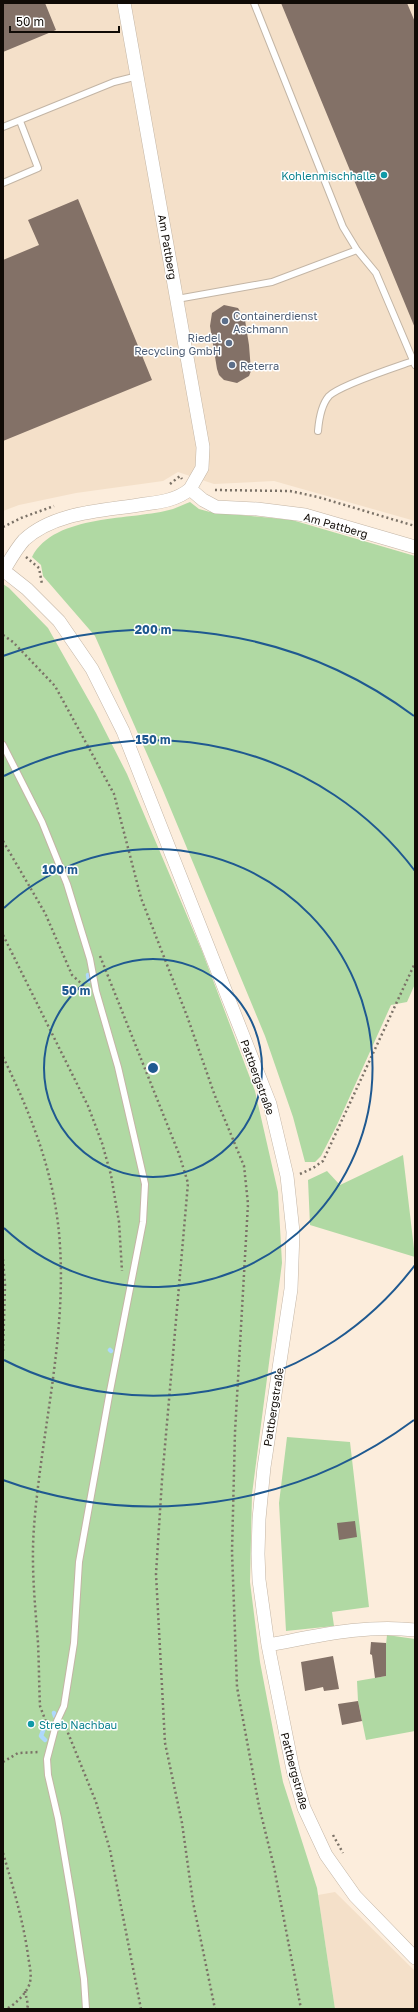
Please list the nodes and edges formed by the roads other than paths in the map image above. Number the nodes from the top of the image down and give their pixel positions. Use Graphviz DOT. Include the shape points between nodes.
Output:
graph roads {
  1 [pos="124,3"];
  2 [pos="254,3"];
  3 [pos="138,76"];
  4 [pos="20,121"];
  5 [pos="3,127"];
  6 [pos="3,183"];
  7 [pos="357,250"];
  8 [pos="177,299"];
  9 [pos="414,363"];
  10 [pos="318,431"];
  11 [pos="190,489"];
  12 [pos="415,547"];
  13 [pos="3,570"];
  14 [pos="3,745"];
  15 [pos="415,1630"];
  16 [pos="268,1645"];
  17 [pos="415,1958"];
  18 [pos="86,2009"];
  1 -- 3 [label="street, Am Pattberg"];
  2 -- 7 [label="lane" via="343,227"];
  3 -- 4 [label="lane" via="114,82"];
  3 -- 8 [label="street, Am Pattberg"];
  4 -- 5 [label="lane"];
  4 -- 6 [label="lane" via="38,168"];
  7 -- 8 [label="lane" via="272,282"];
  7 -- 9 [label="lane" via="376,273"];
  8 -- 11 [label="street, Am Pattberg" via="203,447 202,468"];
  9 -- 10 [label="lane" via="344,387 329,396 322,408"];
  11 -- 12 [label="street, Am Pattberg" via="203,500 216,506 305,515"];
  11 -- 13 [label="street" via="182,495 164,501 80,514 56,521 34,532 16,550"];
  13 -- 16 [label="street, Pattbergstraße" via="27,589 59,621 92,669 123,731 270,1104 288,1176 293,1232 291,1289 264,1467 259,1519 259,1573"];
  14 -- 18 [label="lane" via="42,822 67,884 90,959 96,991 118,1067 144,1184 143,1222 79,1562 74,1643 64,1706 57,1721 47,1759 72,1900"];
  15 -- 16 [label="street" via="370,1627"];
  16 -- 17 [label="street, Pattbergstraße" via="293,1770 304,1808 326,1855 355,1896"];
}
